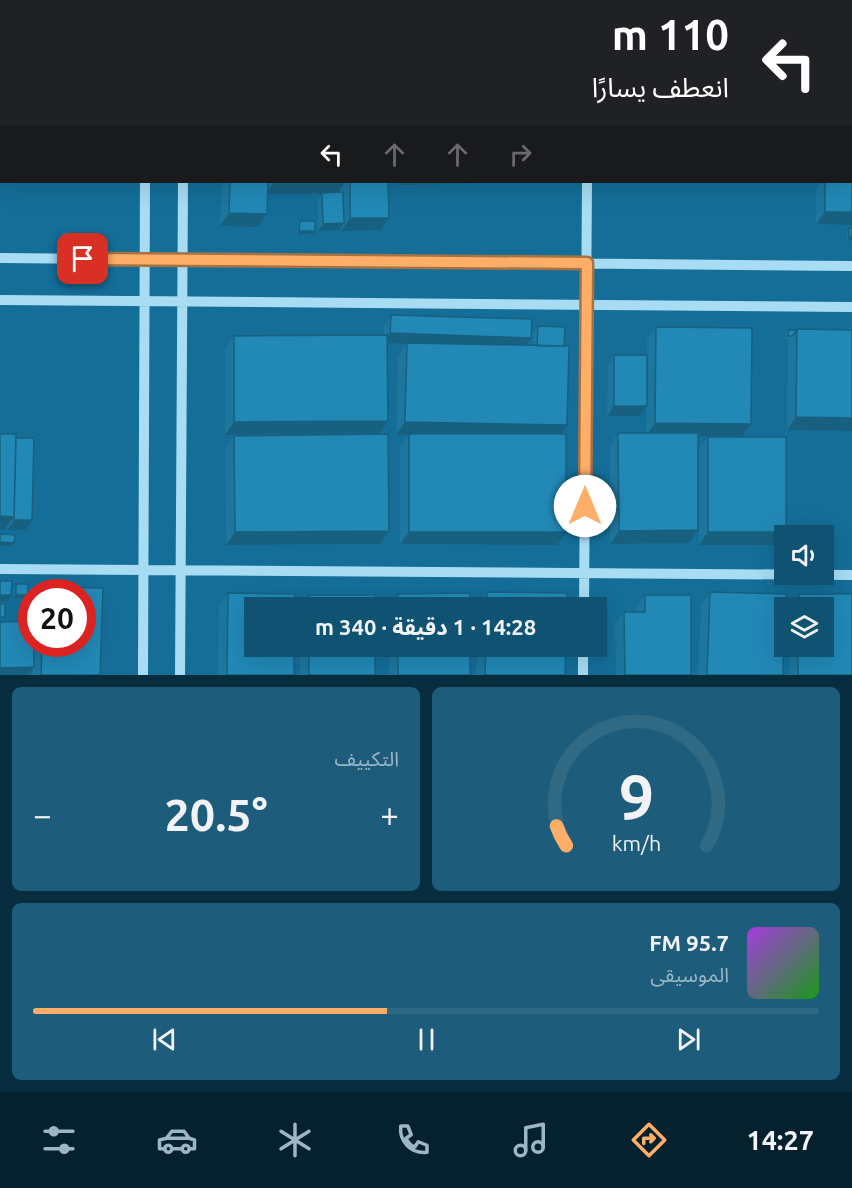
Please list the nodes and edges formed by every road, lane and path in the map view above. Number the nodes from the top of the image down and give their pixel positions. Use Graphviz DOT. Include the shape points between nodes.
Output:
graph roads {
  1 [pos="146,183"];
  2 [pos="183,183"];
  3 [pos="588,183"];
  4 [pos="0,258"];
  5 [pos="145,260"];
  6 [pos="183,260"];
  7 [pos="587,263"];
  8 [pos="852,266"];
  9 [pos="0,300"];
  10 [pos="145,301"];
  11 [pos="183,301"];
  12 [pos="586,304"];
  13 [pos="852,307"];
  14 [pos="0,569"];
  15 [pos="143,570"];
  16 [pos="181,570"];
  17 [pos="584,573"];
  18 [pos="852,575"];
  19 [pos="584,597"];
  20 [pos="584,657"];
  21 [pos="143,675"];
  22 [pos="180,675"];
  23 [pos="583,675"];
  1 -- 5 [label="street"];
  2 -- 6 [label="street"];
  3 -- 7 [label="street"];
  4 -- 5 [label="street"];
  5 -- 6 [label="street"];
  5 -- 10 [label="street"];
  6 -- 7 [label="street"];
  6 -- 11 [label="street"];
  7 -- 8 [label="street"];
  7 -- 12 [label="street"];
  9 -- 10 [label="street"];
  10 -- 11 [label="street"];
  10 -- 15 [label="street"];
  11 -- 12 [label="street"];
  11 -- 16 [label="street"];
  12 -- 13 [label="street"];
  12 -- 17 [label="street"];
  14 -- 15 [label="street"];
  15 -- 16 [label="street"];
  15 -- 21 [label="street"];
  16 -- 17 [label="street"];
  16 -- 22 [label="street"];
  17 -- 18 [label="street"];
  17 -- 19 [label="street"];
  20 -- 23 [label="street"];
}
